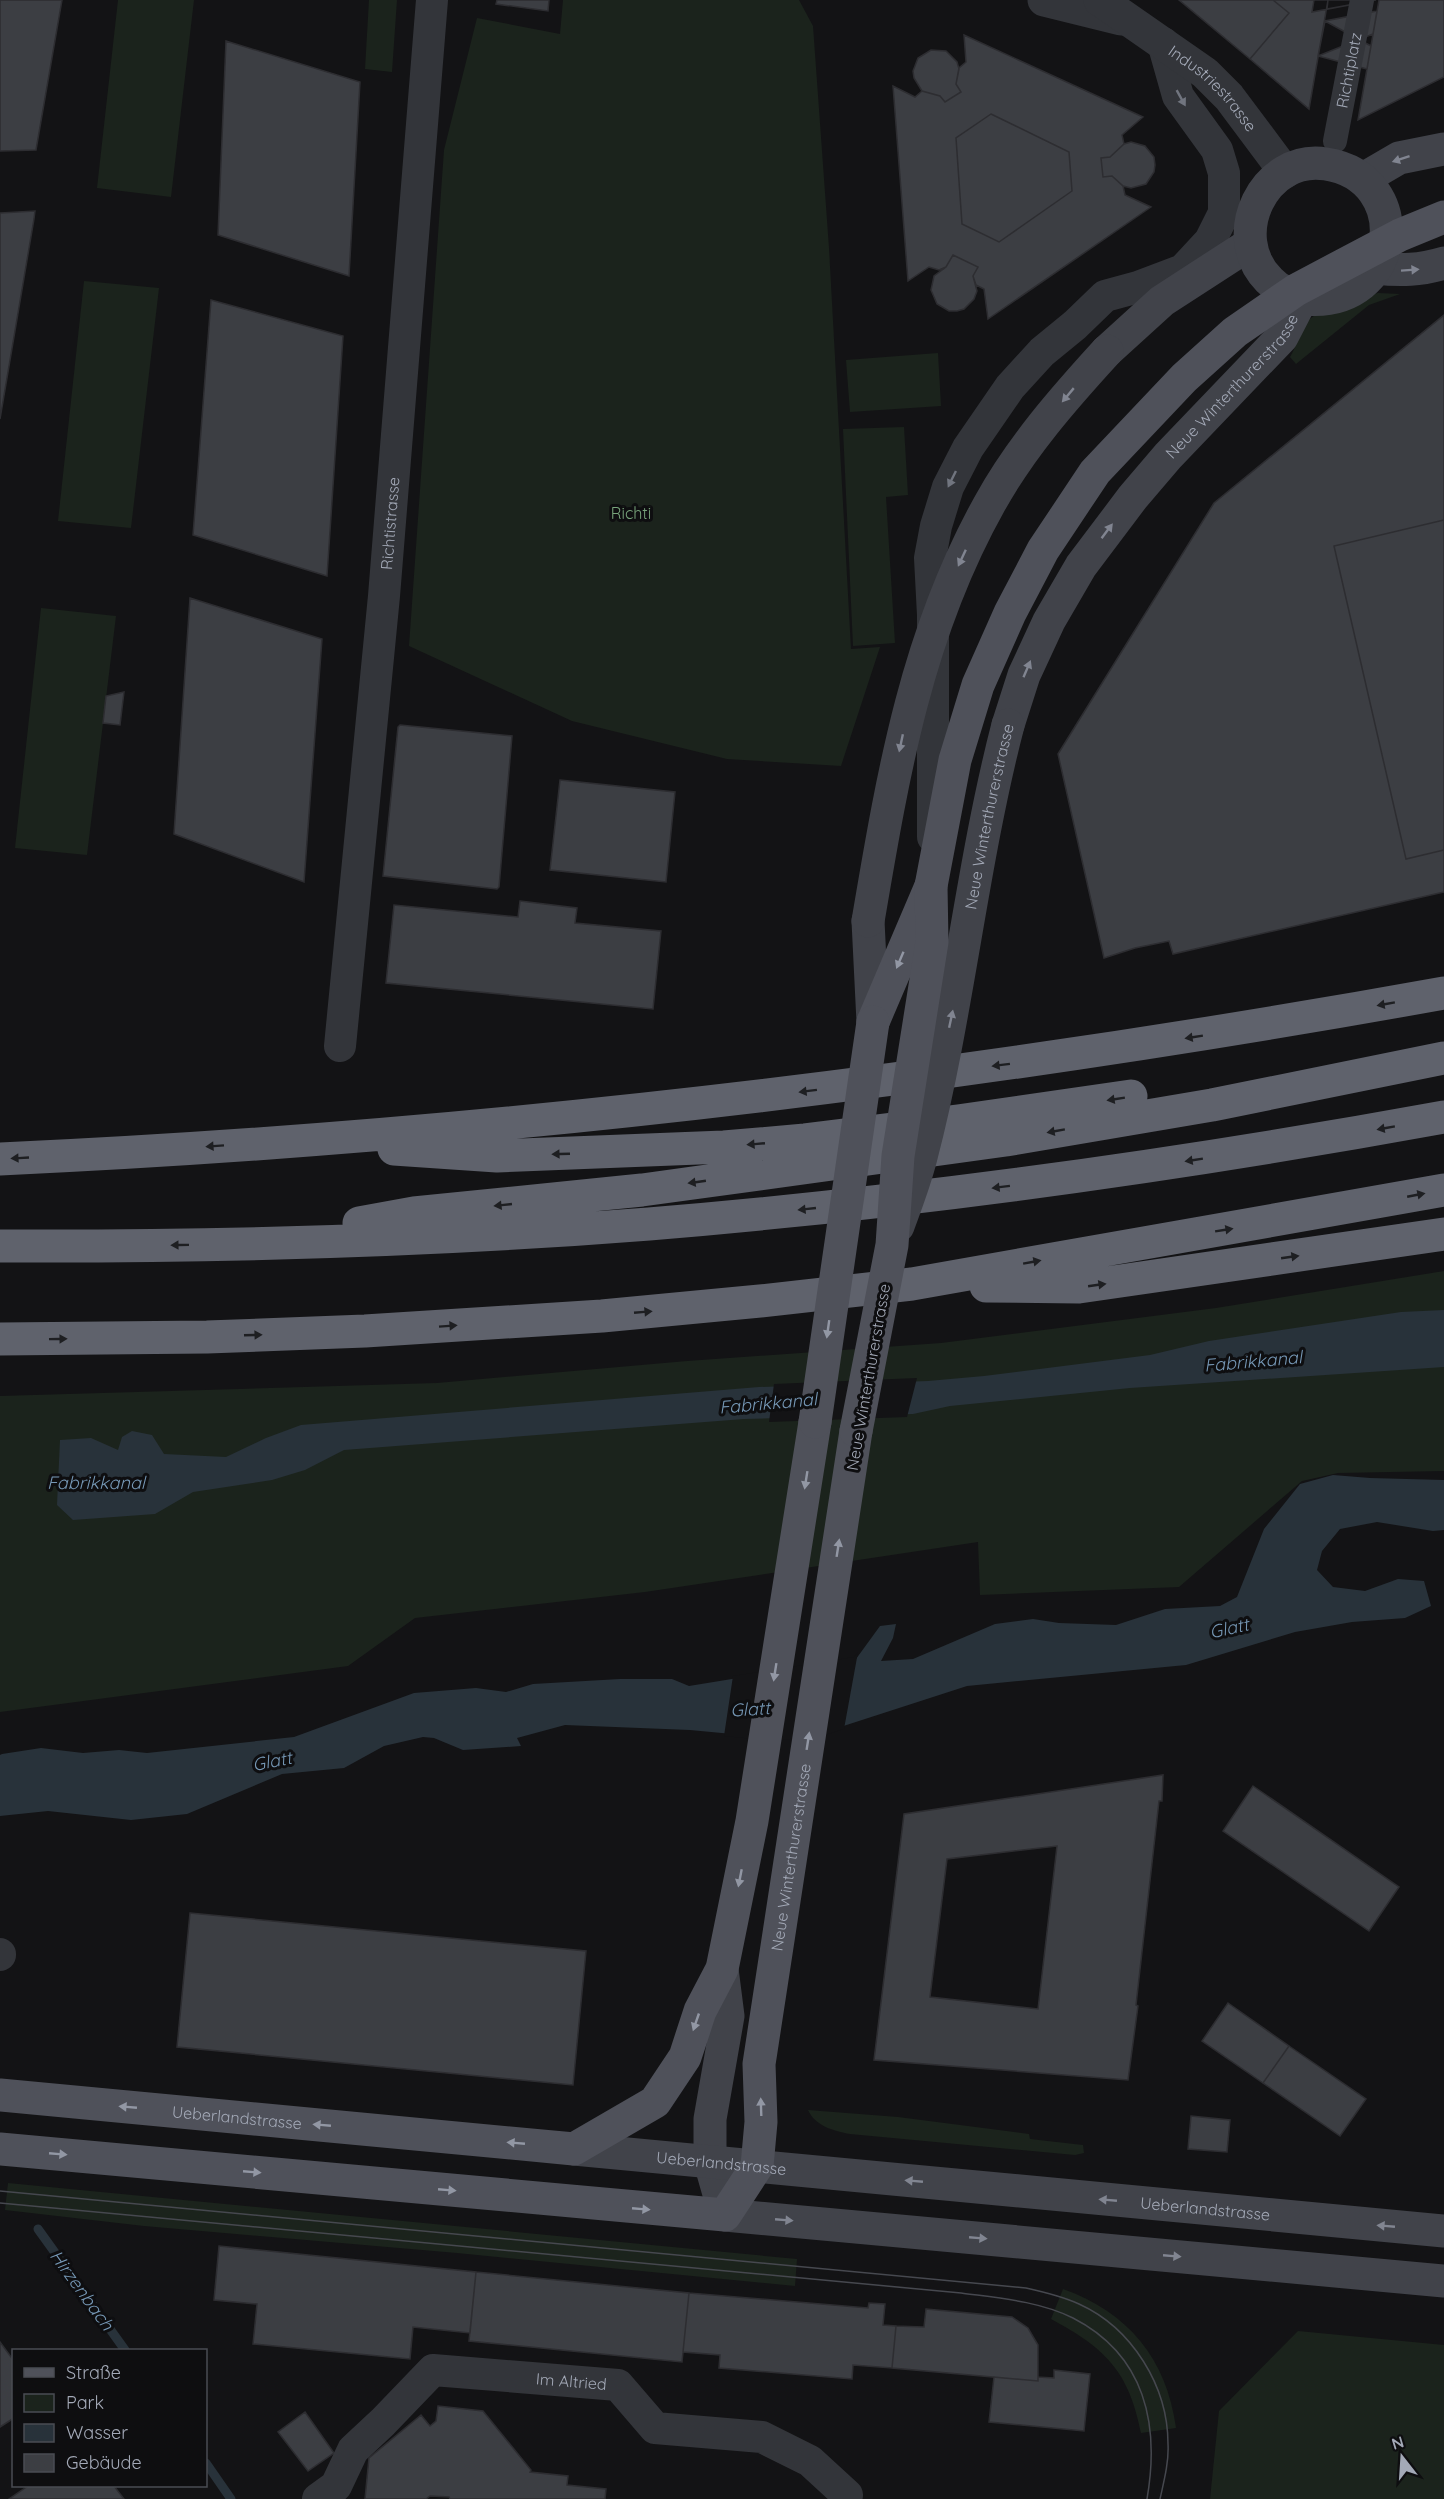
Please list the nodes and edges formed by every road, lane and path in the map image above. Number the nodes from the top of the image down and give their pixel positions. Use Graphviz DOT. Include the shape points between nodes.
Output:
graph roads {
  1 [pos="432,0"];
  2 [pos="1044,0"];
  3 [pos="1100,0"];
  4 [pos="1362,0"];
  5 [pos="1127,20"];
  6 [pos="1163,43"];
  7 [pos="1335,141"];
  8 [pos="1444,149"];
  9 [pos="1285,172"];
  10 [pos="1363,179"];
  11 [pos="1444,217"];
  12 [pos="1250,244"];
  13 [pos="1444,263"];
  14 [pos="1376,268"];
  15 [pos="1305,299"];
  16 [pos="1161,301"];
  17 [pos="1075,326"];
  18 [pos="930,886"];
  19 [pos="945,930"];
  20 [pos="1444,993"];
  21 [pos="873,1022"];
  22 [pos="340,1046"];
  23 [pos="1444,1053"];
  24 [pos="1444,1058"];
  25 [pos="1444,1117"];
  26 [pos="273,1141"];
  27 [pos="0,1159"];
  28 [pos="1444,1190"];
  29 [pos="1444,1234"];
  30 [pos="239,1244"];
  31 [pos="892,1245"];
  32 [pos="0,1246"];
  33 [pos="912,1284"];
  34 [pos="0,1339"];
  35 [pos="722,1969"];
  36 [pos="0,2095"];
  37 [pos="0,2149"];
  38 [pos="574,2149"];
  39 [pos="710,2162"];
  40 [pos="757,2166"];
  41 [pos="725,2215"];
  42 [pos="1444,2231"];
  43 [pos="1444,2281"];
  44 [pos="847,2495"];
  45 [pos="318,2499"];
  1 -- 22 [label="street, Richtistrasse" via="384,596"];
  2 -- 5 [label="street, Industriestrasse"];
  3 -- 5 [label="street, Industriestrasse"];
  4 -- 7 [label="street, Richtiplatz"];
  5 -- 6 [label="street, Industriestrasse"];
  6 -- 9 [label="street, Industriestrasse" via="1205,73 1229,97"];
  6 -- 17 [label="street, one-way" via="1178,96 1217,150 1224,173 1224,213 1210,241 1183,270 1105,296"];
  8 -- 10 [label="main road, one-way" via="1399,158"];
  9 -- 10 [label="main road, Neue Winterthurerstrasse" via="1305,164 1325,164"];
  9 -- 12 [label="main road, Neue Winterthurerstrasse" via="1256,202 1250,222"];
  10 -- 14 [label="main road, Neue Winterthurerstrasse" via="1376,194 1387,231"];
  11 -- 18 [label="main road, Neue Winterthurerstrasse, bridge" via="1400,235 1296,290 1235,332 1144,417 1095,472 1043,550 978,685 955,760"];
  12 -- 15 [label="main road, Neue Winterthurerstrasse" via="1269,280 1286,293"];
  12 -- 16 [label="main road, Neue Winterthurerstrasse"];
  14 -- 13 [label="main road, one-way" via="1420,270"];
  14 -- 15 [label="main road, Neue Winterthurerstrasse" via="1364,284 1351,292 1321,301"];
  31 -- 15 [label="main road, Neue Winterthurerstrasse, one-way, bridge" via="921,1158 953,1011 994,778 1024,675 1081,566 1133,496 1282,337"];
  16 -- 17 [label="street"];
  16 -- 21 [label="main road, Neue Winterthurerstrasse, one-way, bridge" via="1107,351 1021,454 991,501 949,585 931,632 902,736 868,921"];
  17 -- 19 [label="street, one-way" via="1042,352 987,420 948,487 936,526 930,558 932,794 934,855"];
  18 -- 21 [label="main road, Neue Winterthurerstrasse, one-way"];
  18 -- 31 [label="main road, Neue Winterthurerstrasse, bridge" via="932,942 898,1156"];
  20 -- 26 [label="highway, one-way" via="1109,1050 807,1091 512,1123"];
  21 -- 35 [label="main road, Neue Winterthurerstrasse, one-way, bridge" via="752,1821"];
  23 -- 26 [label="highway, one-way" via="959,1121 724,1147 497,1156"];
  24 -- 30 [label="highway, one-way" via="1212,1105 1006,1140 566,1199 414,1213"];
  25 -- 30 [label="highway, one-way" via="1161,1165 845,1206 569,1229"];
  26 -- 27 [label="highway, one-way"];
  33 -- 28 [label="highway, one-way"];
  33 -- 29 [label="highway, one-way" via="1079,1287"];
  30 -- 32 [label="highway, one-way"];
  40 -- 31 [label="main road, Neue Winterthurerstrasse, one-way, bridge" via="761,2122 759,2064 856,1431"];
  34 -- 33 [label="highway, one-way" via="365,1331 602,1316"];
  35 -- 38 [label="main road, Neue Winterthurerstrasse, one-way" via="700,2011 685,2057 655,2103"];
  35 -- 39 [label="main road, Neue Winterthurerstrasse" via="728,2016 710,2119"];
  38 -- 36 [label="main road, Ueberlandstrasse, one-way"];
  37 -- 41 [label="main road, one-way"];
  38 -- 39 [label="main road, Ueberlandstrasse"];
  39 -- 40 [label="main road, Ueberlandstrasse"];
  39 -- 41 [label="main road, Neue Winterthurerstrasse"];
  40 -- 41 [label="main road, Neue Winterthurerstrasse"];
  42 -- 40 [label="main road, Ueberlandstrasse, one-way"];
  41 -- 43 [label="main road, one-way"];
  44 -- 45 [label="street, Im Altried" via="810,2461 762,2437 655,2428 618,2385 433,2370 353,2450 336,2486"];
}
